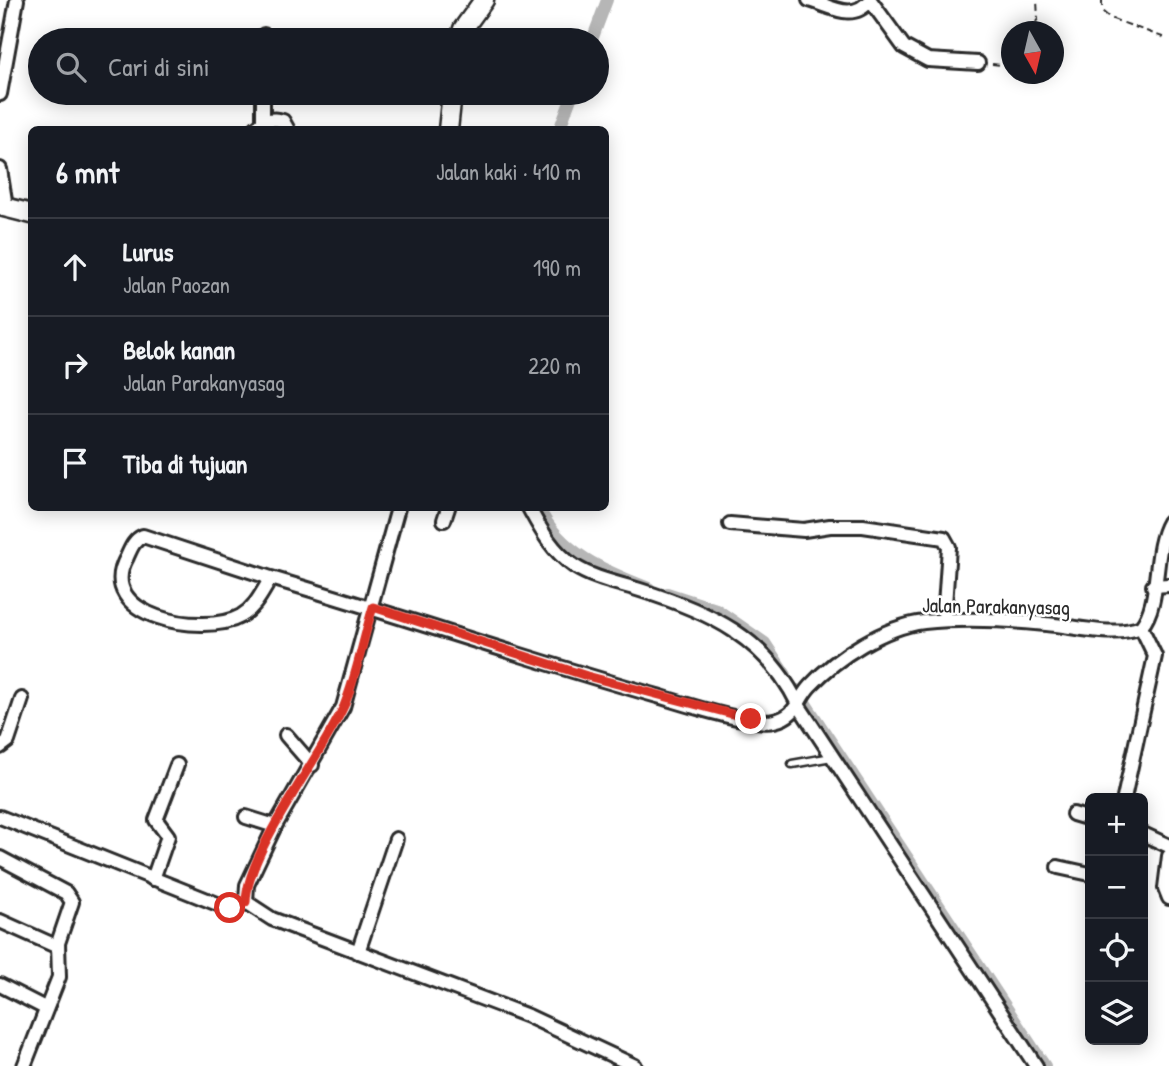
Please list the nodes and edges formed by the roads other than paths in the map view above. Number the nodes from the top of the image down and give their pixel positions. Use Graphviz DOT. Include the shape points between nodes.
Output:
graph roads {
  1 [pos="17,0"];
  2 [pos="484,0"];
  3 [pos="809,0"];
  4 [pos="464,28"];
  5 [pos="4,49"];
  6 [pos="978,63"];
  7 [pos="0,94"];
  8 [pos="261,105"];
  9 [pos="451,105"];
  10 [pos="258,125"];
  11 [pos="286,126"];
  12 [pos="448,126"];
  13 [pos="0,169"];
  14 [pos="3,207"];
  15 [pos="28,213"];
  16 [pos="397,511"];
  17 [pos="530,511"];
  18 [pos="1169,522"];
  19 [pos="730,524"];
  20 [pos="271,578"];
  21 [pos="1169,585"];
  22 [pos="1153,586"];
  23 [pos="373,607"];
  24 [pos="944,620"];
  25 [pos="1141,627"];
  26 [pos="22,699"];
  27 [pos="800,704"];
  28 [pos="286,735"];
  29 [pos="0,747"];
  30 [pos="834,757"];
  31 [pos="792,764"];
  32 [pos="177,765"];
  33 [pos="312,765"];
  34 [pos="1125,793"];
  35 [pos="1073,814"];
  36 [pos="0,817"];
  37 [pos="246,817"];
  38 [pos="1085,818"];
  39 [pos="275,826"];
  40 [pos="1148,836"];
  41 [pos="396,839"];
  42 [pos="1169,846"];
  43 [pos="1169,856"];
  44 [pos="0,858"];
  45 [pos="1058,867"];
  46 [pos="1085,873"];
  47 [pos="153,879"];
  48 [pos="1169,898"];
  49 [pos="246,902"];
  50 [pos="0,921"];
  51 [pos="58,947"];
  52 [pos="358,952"];
  53 [pos="0,985"];
  54 [pos="45,1008"];
  55 [pos="23,1066"];
  56 [pos="635,1066"];
  57 [pos="1037,1066"];
  1 -- 5 [label="street"];
  2 -- 4 [label="street"];
  3 -- 6 [label="street" via="854,13 870,0 904,47 928,60"];
  5 -- 7 [label="street"];
  8 -- 10 [label="street"];
  9 -- 12 [label="street"];
  10 -- 11 [label="street" via="276,118"];
  13 -- 14 [label="street"];
  14 -- 15 [label="street"];
  16 -- 23 [label="street"];
  17 -- 27 [label="street" via="547,540 575,566 676,602 738,633 776,666"];
  18 -- 22 [label="street"];
  19 -- 24 [label="street" via="804,530 863,526 944,538 949,547"];
  20 -- 20 [label="street" via="252,608 240,617 194,623 158,618 135,606 119,579 135,541 143,536"];
  20 -- 23 [label="street"];
  21 -- 22 [label="street"];
  22 -- 25 [label="street"];
  23 -- 27 [label="street" via="573,672 725,714 768,722 788,716"];
  23 -- 33 [label="street" via="343,706"];
  24 -- 25 [label="street, Jalan Parakanyasag" via="1110,630"];
  24 -- 27 [label="street, Jalan Parakanyasag" via="888,632 834,665 808,687"];
  25 -- 34 [label="street" via="1155,656"];
  26 -- 29 [label="street" via="8,741"];
  27 -- 30 [label="street"];
  28 -- 33 [label="street"];
  30 -- 31 [label="lane"];
  30 -- 57 [label="street"];
  32 -- 47 [label="street" via="156,820 168,836"];
  33 -- 39 [label="street"];
  35 -- 38 [label="street"];
  36 -- 47 [label="street"];
  37 -- 39 [label="street"];
  39 -- 49 [label="street" via="247,885"];
  40 -- 42 [label="street"];
  41 -- 52 [label="street"];
  43 -- 48 [label="street" via="1165,888"];
  44 -- 51 [label="street" via="71,898"];
  45 -- 46 [label="street"];
  47 -- 49 [label="street" via="230,908"];
  49 -- 52 [label="street" via="262,915"];
  50 -- 51 [label="street"];
  51 -- 54 [label="street" via="59,977"];
  52 -- 56 [label="street" via="528,1016"];
  53 -- 54 [label="street"];
  54 -- 55 [label="street"];
}
